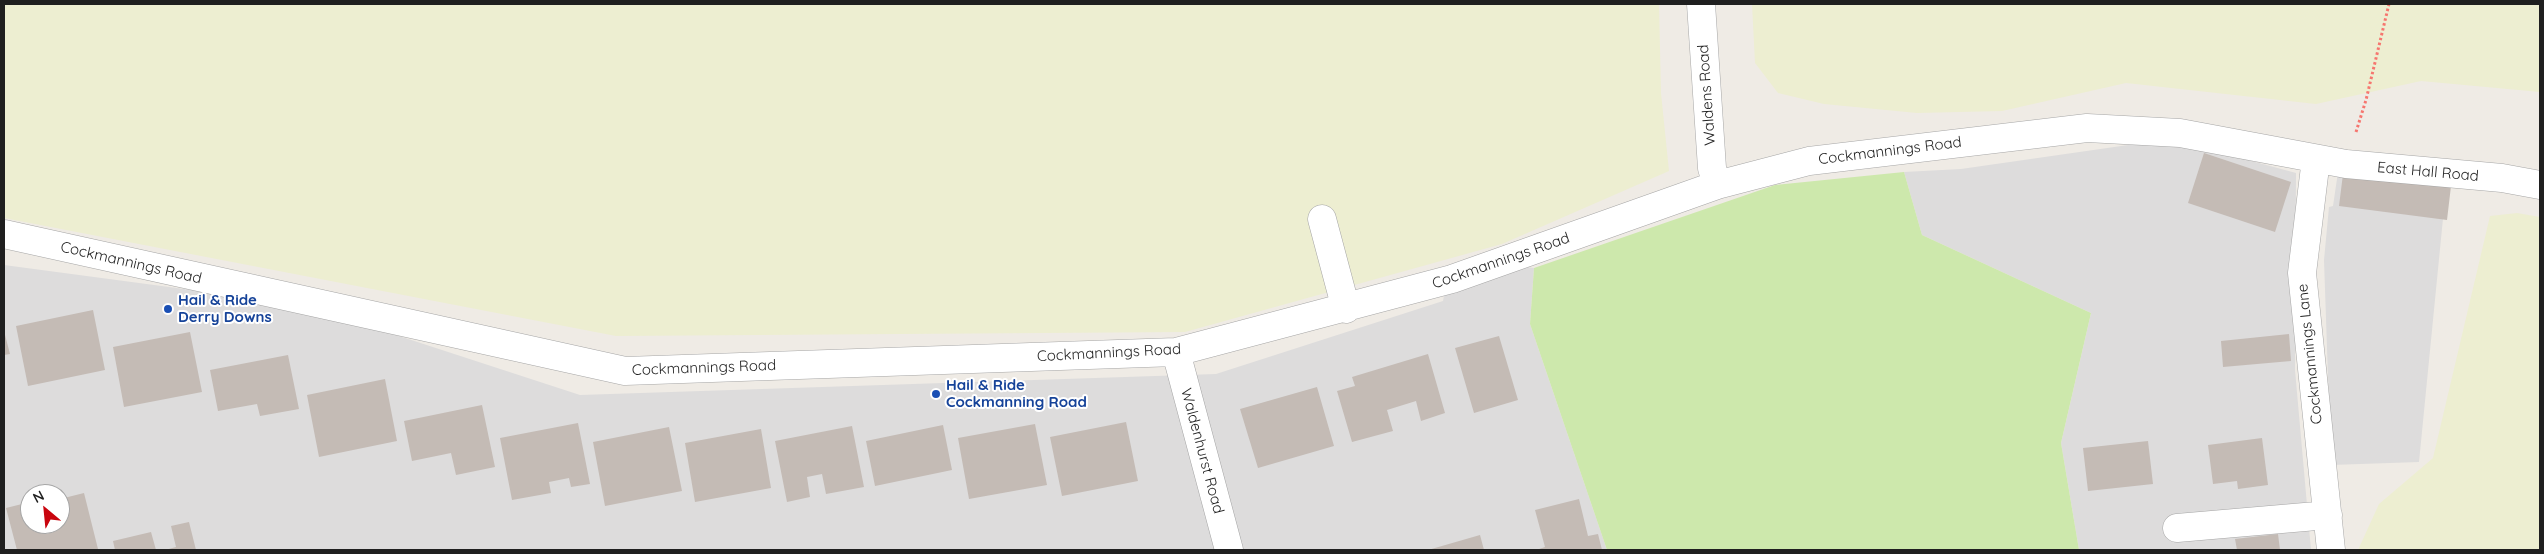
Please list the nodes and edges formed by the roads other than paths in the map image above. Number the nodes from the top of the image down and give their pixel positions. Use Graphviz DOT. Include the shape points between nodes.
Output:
graph roads {
  1 [pos="1701,4"];
  2 [pos="2316,158"];
  3 [pos="1717,185"];
  4 [pos="2540,185"];
  5 [pos="1322,219"];
  6 [pos="4,234"];
  7 [pos="1346,309"];
  8 [pos="1176,352"];
  9 [pos="2328,515"];
  10 [pos="2177,528"];
  11 [pos="1229,550"];
  12 [pos="2331,550"];
  1 -- 3 [label="street, Waldens Road" via="1712,168"];
  2 -- 3 [label="street, Cockmannings Road" via="2180,133 2087,128 1810,161"];
  2 -- 4 [label="street, East Hall Road"];
  2 -- 9 [label="street, Cockmannings Lane" via="2302,274"];
  3 -- 7 [label="street, Cockmannings Road" via="1452,279"];
  5 -- 7 [label="street"];
  6 -- 8 [label="street, Cockmannings Road" via="625,371"];
  7 -- 8 [label="street, Cockmannings Road"];
  8 -- 11 [label="street, Waldenhurst Road"];
  9 -- 10 [label="street"];
  9 -- 12 [label="street, Cockmannings Lane"];
}
